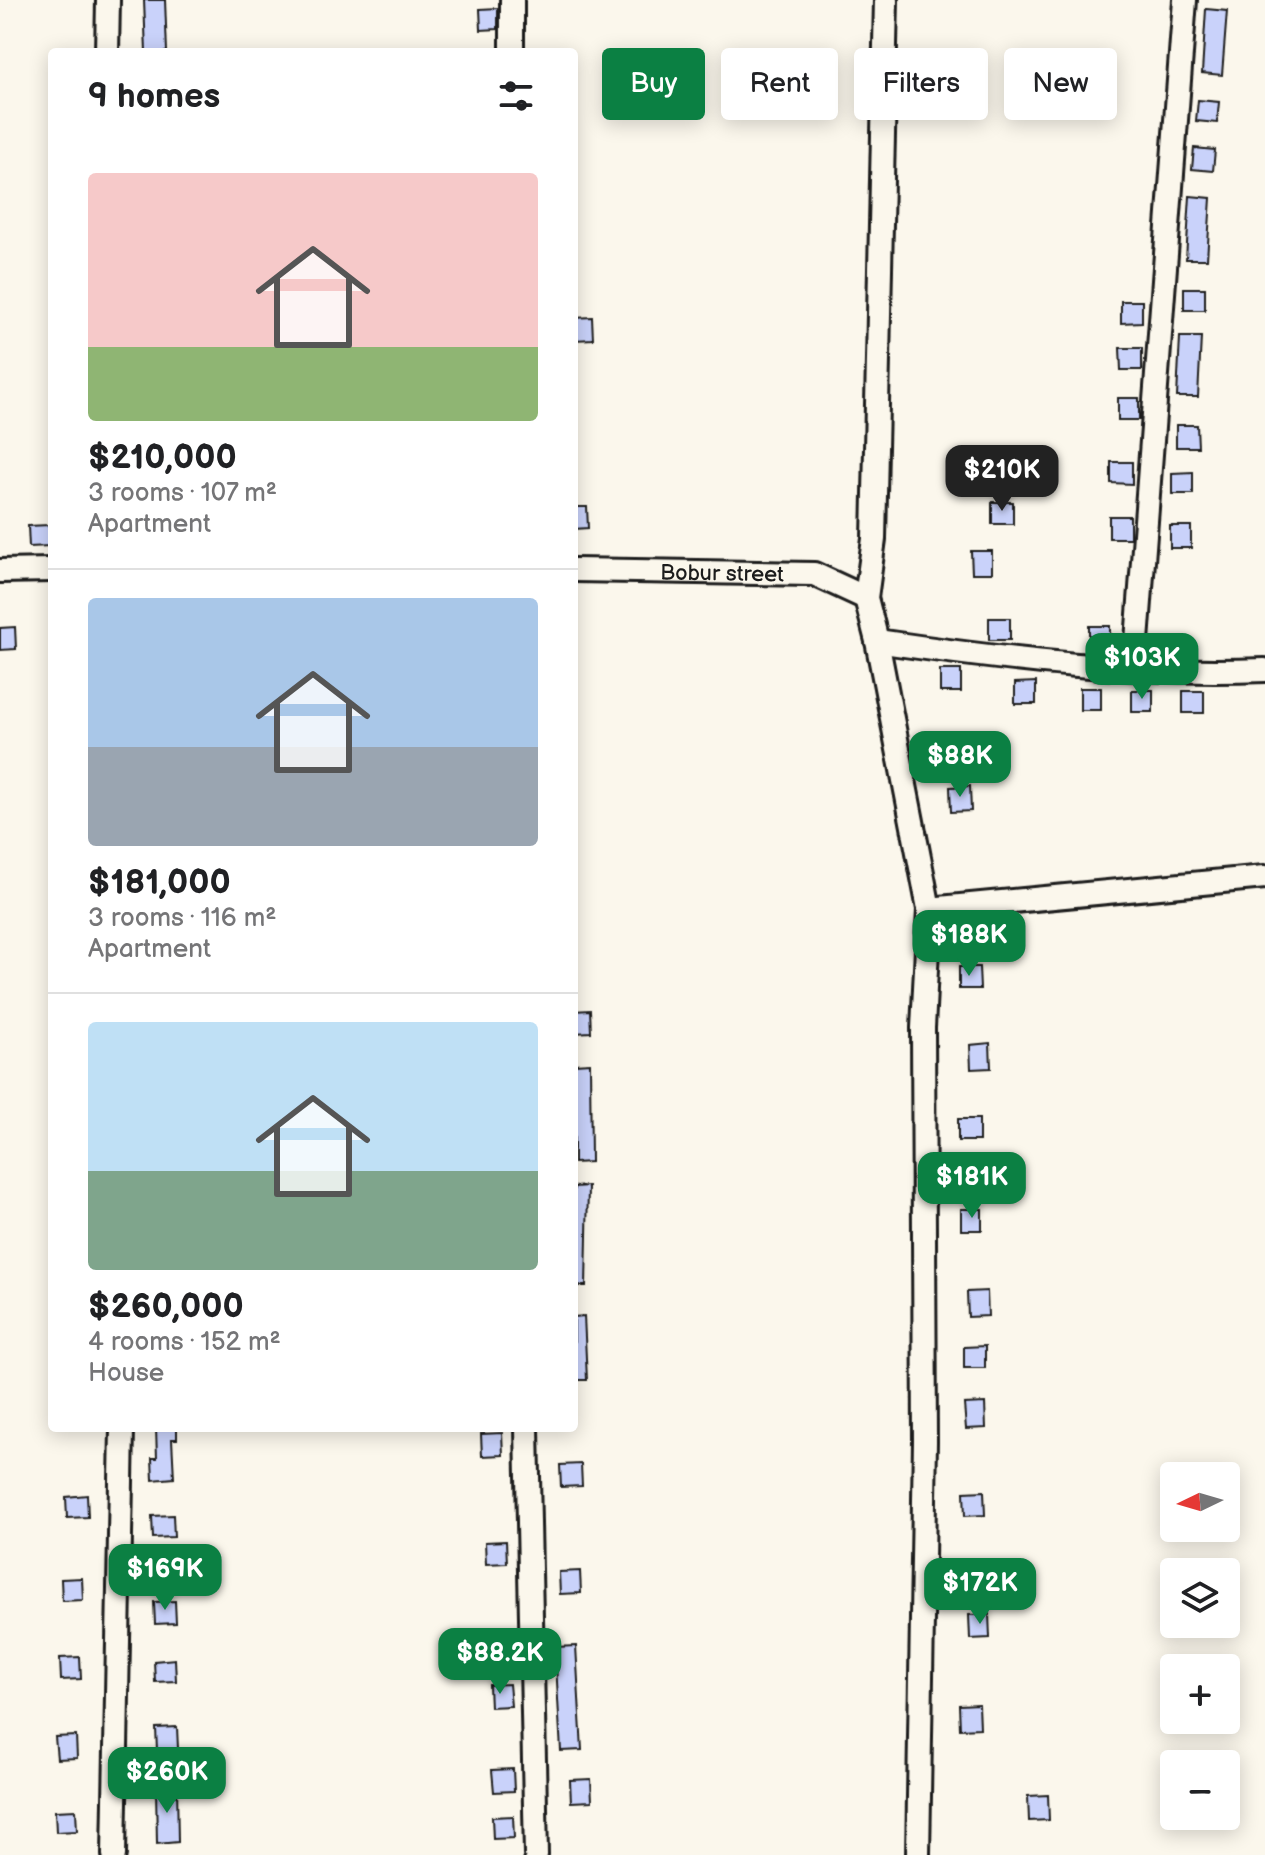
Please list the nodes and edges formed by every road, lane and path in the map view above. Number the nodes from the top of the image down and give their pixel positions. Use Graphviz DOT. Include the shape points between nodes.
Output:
graph roads {
  1 [pos="108,0"];
  2 [pos="512,0"];
  3 [pos="886,0"];
  4 [pos="1185,0"];
  5 [pos="107,48"];
  6 [pos="512,48"];
  7 [pos="48,570"];
  8 [pos="578,570"];
  9 [pos="0,571"];
  10 [pos="866,598"];
  11 [pos="877,641"];
  12 [pos="1135,668"];
  13 [pos="1265,670"];
  14 [pos="1265,877"];
  15 [pos="929,909"];
  16 [pos="122,1432"];
  17 [pos="527,1432"];
  18 [pos="114,1855"];
  19 [pos="536,1855"];
  20 [pos="918,1855"];
  1 -- 5 [label="street"];
  2 -- 6 [label="street"];
  3 -- 10 [label="street" via="874,539"];
  4 -- 12 [label="street"];
  7 -- 9 [label="street"];
  8 -- 10 [label="street, Bobur street" via="814,574"];
  10 -- 11 [label="street"];
  11 -- 12 [label="street"];
  11 -- 15 [label="street"];
  12 -- 13 [label="street"];
  14 -- 15 [label="street"];
  15 -- 20 [label="street" via="923,1028 925,1441"];
  16 -- 18 [label="street"];
  17 -- 19 [label="street"];
}
